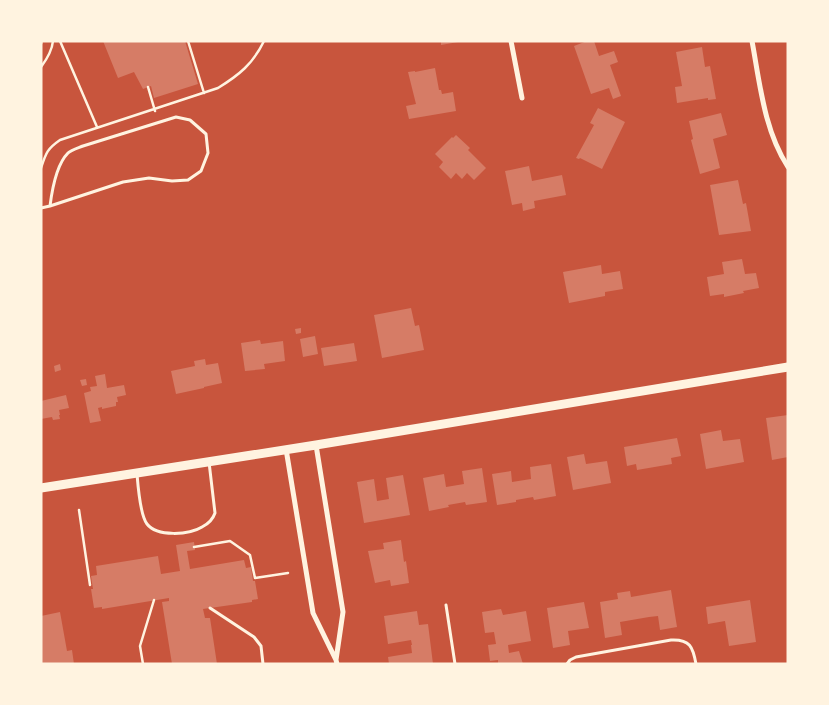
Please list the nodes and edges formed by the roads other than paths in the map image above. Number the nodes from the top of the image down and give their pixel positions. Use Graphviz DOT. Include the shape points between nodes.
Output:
graph roads {
  1 [pos="512,41"];
  2 [pos="752,41"];
  3 [pos="522,98"];
  4 [pos="788,167"];
  5 [pos="50,206"];
  6 [pos="41,208"];
  7 [pos="788,367"];
  8 [pos="316,445"];
  9 [pos="286,449"];
  10 [pos="209,462"];
  11 [pos="136,474"];
  12 [pos="41,488"];
  13 [pos="446,604"];
  14 [pos="210,608"];
  15 [pos="337,662"];
  16 [pos="263,664"];
  17 [pos="455,664"];
  18 [pos="567,664"];
  19 [pos="696,664"];
  1 -- 3 [label="street"];
  2 -- 4 [label="street" via="768,124 779,154"];
  5 -- 5 [label="lane" via="60,164 69,152 176,117 190,120 206,134 208,153 201,171 188,180 149,178 123,182"];
  5 -- 6 [label="lane"];
  7 -- 8 [label="street"];
  8 -- 9 [label="street"];
  8 -- 15 [label="street" via="342,612"];
  9 -- 10 [label="street"];
  9 -- 15 [label="street" via="313,613"];
  10 -- 11 [label="street"];
  10 -- 11 [label="lane" via="213,519 202,528 173,534 163,533 146,523"];
  11 -- 12 [label="street"];
  13 -- 17 [label="lane"];
  14 -- 16 [label="lane" via="254,637 261,646"];
  18 -- 19 [label="lane" via="576,657 671,640 691,646"];
}
